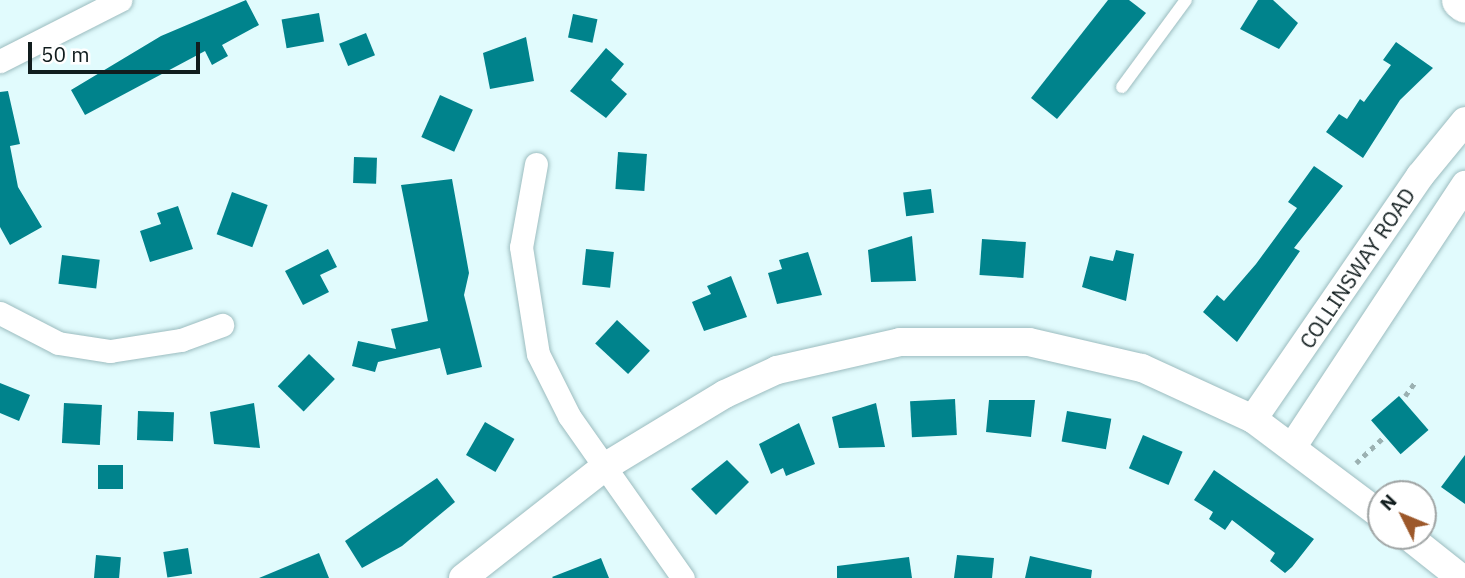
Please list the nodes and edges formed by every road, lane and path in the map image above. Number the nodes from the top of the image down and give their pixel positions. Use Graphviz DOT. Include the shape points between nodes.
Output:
graph roads {
  1 [pos="120,0"];
  2 [pos="1186,0"];
  3 [pos="1460,0"];
  4 [pos="1465,4"];
  5 [pos="0,61"];
  6 [pos="1122,87"];
  7 [pos="1465,121"];
  8 [pos="536,164"];
  9 [pos="1465,185"];
  10 [pos="0,313"];
  11 [pos="222,325"];
  12 [pos="1416,381"];
  13 [pos="1405,396"];
  14 [pos="1254,419"];
  15 [pos="1385,436"];
  16 [pos="1293,446"];
  17 [pos="1356,463"];
  18 [pos="606,466"];
  19 [pos="1367,504"];
  20 [pos="1426,550"];
  21 [pos="463,578"];
  22 [pos="683,578"];
  23 [pos="1461,578"];
  1 -- 5 [label="street"];
  2 -- 6 [label="lane"];
  3 -- 4 [label="main road"];
  7 -- 14 [label="street, COLLINSWAY ROAD" via="1420,176"];
  8 -- 18 [label="street" via="521,247 538,354 569,416"];
  9 -- 16 [label="street"];
  10 -- 11 [label="street" via="58,343 110,351 181,341"];
  12 -- 13 [label="path"];
  14 -- 16 [label="street"];
  14 -- 18 [label="street" via="1142,368 1083,353 967,339 900,342 777,370"];
  15 -- 17 [label="path"];
  16 -- 19 [label="street"];
  18 -- 21 [label="street"];
  18 -- 22 [label="street"];
  20 -- 23 [label="street"];
}
